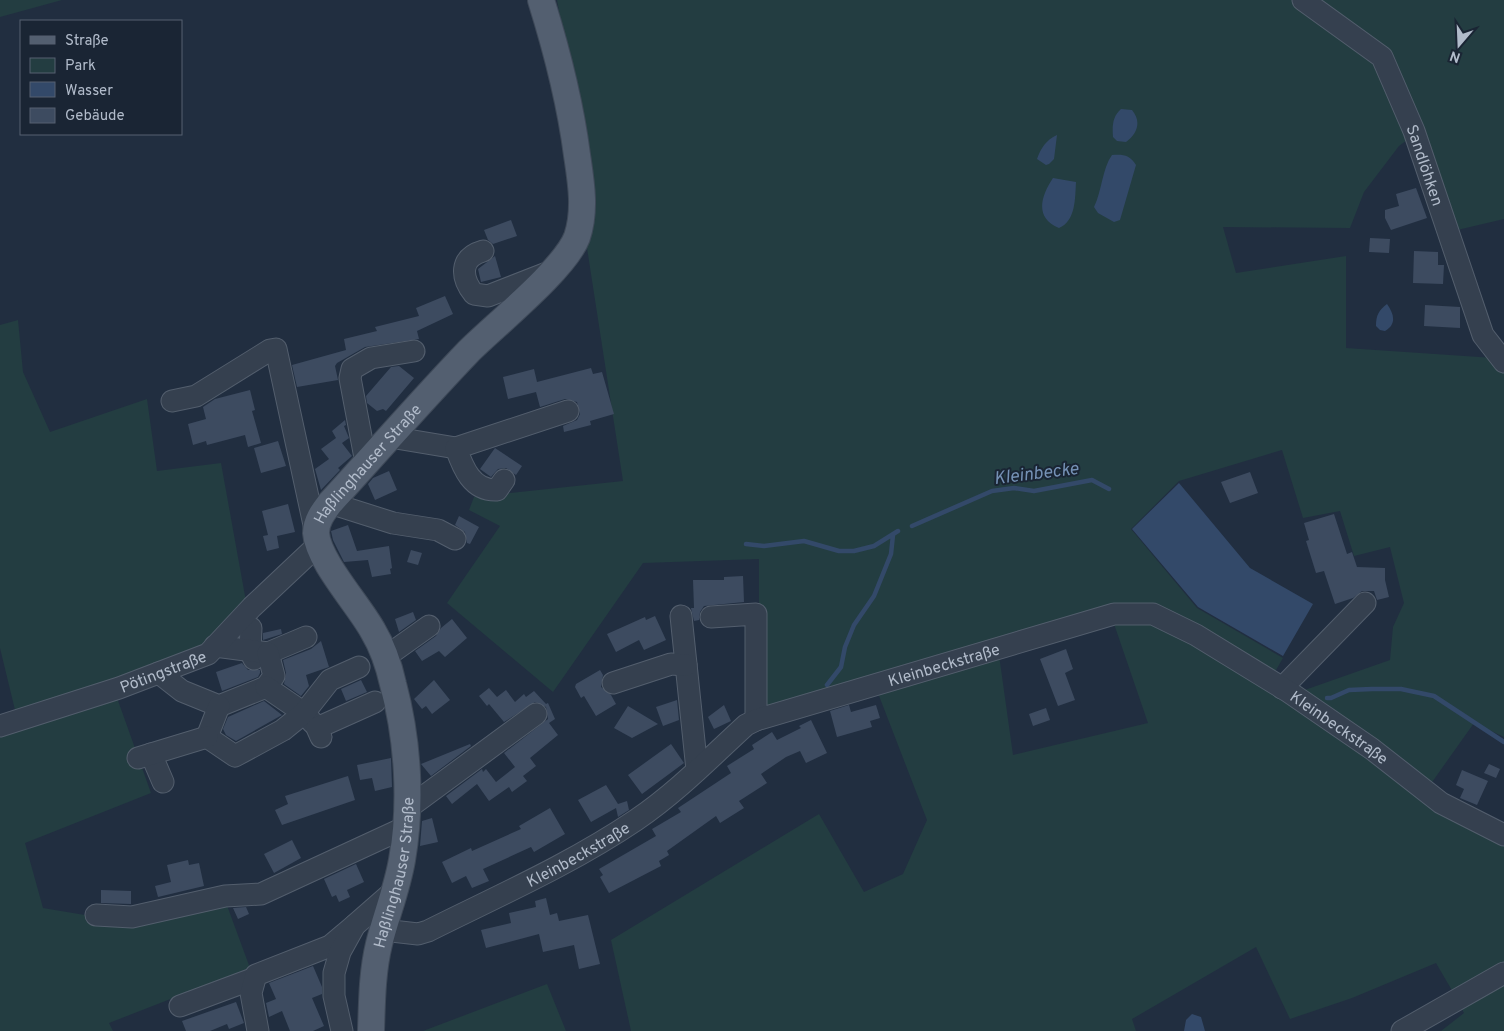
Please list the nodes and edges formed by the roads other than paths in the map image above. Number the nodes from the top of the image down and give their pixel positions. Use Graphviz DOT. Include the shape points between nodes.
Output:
graph roads {
  1 [pos="541,0"];
  2 [pos="1303,0"];
  3 [pos="483,251"];
  4 [pos="553,271"];
  5 [pos="414,351"];
  6 [pos="1504,362"];
  7 [pos="172,401"];
  8 [pos="568,412"];
  9 [pos="390,437"];
  10 [pos="456,448"];
  11 [pos="366,463"];
  12 [pos="504,480"];
  13 [pos="330,502"];
  14 [pos="318,539"];
  15 [pos="455,539"];
  16 [pos="1365,603"];
  17 [pos="681,616"];
  18 [pos="711,618"];
  19 [pos="429,626"];
  20 [pos="251,628"];
  21 [pos="306,637"];
  22 [pos="215,646"];
  23 [pos="251,655"];
  24 [pos="384,658"];
  25 [pos="686,665"];
  26 [pos="359,667"];
  27 [pos="159,673"];
  28 [pos="613,683"];
  29 [pos="266,687"];
  30 [pos="1282,688"];
  31 [pos="374,702"];
  32 [pos="219,706"];
  33 [pos="536,714"];
  34 [pos="756,720"];
  35 [pos="0,726"];
  36 [pos="314,726"];
  37 [pos="207,737"];
  38 [pos="150,766"];
  39 [pos="697,770"];
  40 [pos="407,817"];
  41 [pos="1504,835"];
  42 [pos="394,890"];
  43 [pos="96,915"];
  44 [pos="355,925"];
  45 [pos="383,930"];
  46 [pos="1504,973"];
  47 [pos="255,978"];
  48 [pos="180,1006"];
  49 [pos="258,1031"];
  50 [pos="342,1031"];
  51 [pos="371,1031"];
  52 [pos="1402,1031"];
  1 -- 4 [label="main road, Haßlinghauser Straße" via="569,104 583,206 576,238"];
  2 -- 6 [label="street, Sandlöhken" via="1382,58 1414,131 1483,335"];
  3 -- 4 [label="street" via="474,254 464,268 464,283 474,294 488,296"];
  4 -- 9 [label="main road, Haßlinghauser Straße" via="468,352"];
  5 -- 11 [label="street" via="371,358 352,369 350,378"];
  7 -- 14 [label="street" via="196,396 276,349"];
  8 -- 10 [label="street"];
  9 -- 10 [label="street"];
  9 -- 11 [label="main road, Haßlinghauser Straße"];
  10 -- 12 [label="street" via="462,465 477,485 496,490"];
  11 -- 13 [label="main road, Haßlinghauser Straße"];
  13 -- 14 [label="main road, Haßlinghauser Straße" via="317,524"];
  13 -- 15 [label="street" via="386,521 438,530"];
  14 -- 22 [label="street, Pötingstraße"];
  14 -- 24 [label="main road, Haßlinghauser Straße" via="330,566 373,631"];
  16 -- 30 [label="street"];
  17 -- 25 [label="street"];
  18 -- 34 [label="street" via="756,614"];
  19 -- 24 [label="street"];
  20 -- 23 [label="street"];
  21 -- 23 [label="street"];
  22 -- 23 [label="street"];
  22 -- 27 [label="street, Pötingstraße" via="208,654"];
  23 -- 29 [label="street" via="274,676"];
  24 -- 40 [label="main road, Haßlinghauser Straße" via="393,684 405,749"];
  25 -- 28 [label="street" via="671,664"];
  25 -- 39 [label="street"];
  26 -- 36 [label="street" via="330,680"];
  27 -- 32 [label="street" via="182,692"];
  27 -- 35 [label="street, Pötingstraße"];
  29 -- 32 [label="street"];
  29 -- 36 [label="street"];
  30 -- 34 [label="street, Kleinbeckstraße" via="1196,635 1153,614 1114,614"];
  30 -- 41 [label="street, Kleinbeckstraße" via="1372,749 1440,803"];
  31 -- 36 [label="street"];
  32 -- 37 [label="street"];
  33 -- 40 [label="street"];
  34 -- 39 [label="street, Kleinbeckstraße" via="746,725"];
  36 -- 37 [label="street" via="283,730 235,756"];
  37 -- 38 [label="street"];
  39 -- 45 [label="street, Kleinbeckstraße" via="638,819 546,872 428,931 418,934"];
  40 -- 42 [label="main road, Haßlinghauser Straße" via="402,861"];
  40 -- 43 [label="street" via="261,894 225,896 132,917"];
  42 -- 44 [label="street"];
  42 -- 45 [label="main road, Haßlinghauser Straße"];
  44 -- 47 [label="street" via="330,946"];
  44 -- 50 [label="street" via="340,952 334,973 334,996"];
  45 -- 51 [label="main road, Haßlinghauser Straße" via="376,963"];
  46 -- 52 [label="street"];
  47 -- 48 [label="street"];
  47 -- 49 [label="street" via="251,993"];
}
